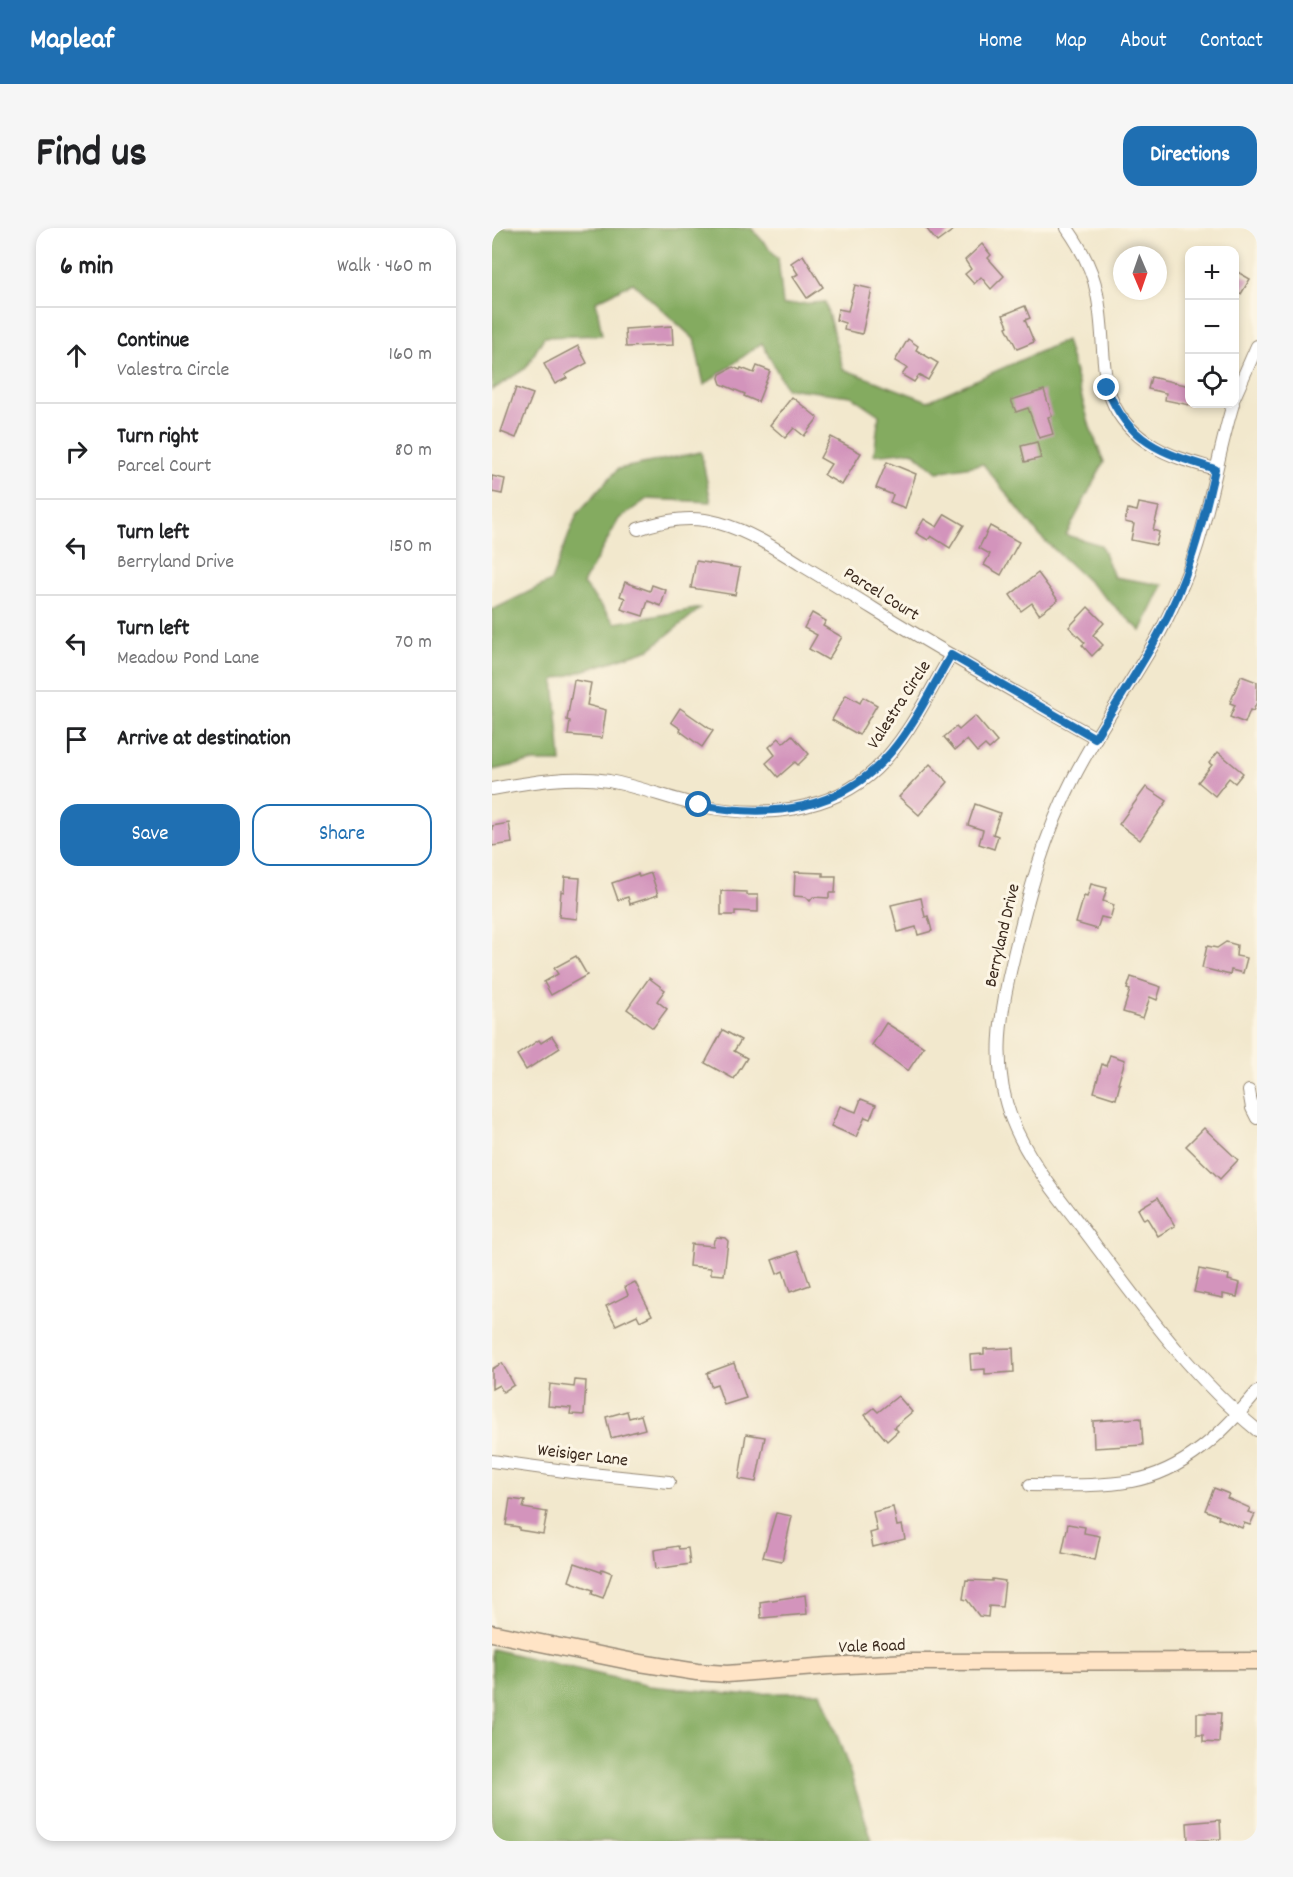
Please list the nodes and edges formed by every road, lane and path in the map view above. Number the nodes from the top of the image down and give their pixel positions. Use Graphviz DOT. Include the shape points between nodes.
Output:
graph roads {
  1 [pos="1067,228"];
  2 [pos="1257,346"];
  3 [pos="1239,387"];
  4 [pos="1232,408"];
  5 [pos="1215,469"];
  6 [pos="638,529"];
  7 [pos="951,655"];
  8 [pos="1095,738"];
  9 [pos="492,789"];
  10 [pos="1249,1091"];
  11 [pos="1257,1118"];
  12 [pos="1257,1392"];
  13 [pos="1238,1414"];
  14 [pos="1257,1430"];
  15 [pos="492,1461"];
  16 [pos="669,1482"];
  17 [pos="1030,1485"];
  18 [pos="492,1633"];
  19 [pos="1257,1661"];
  1 -- 5 [label="street" via="1091,270 1097,292 1104,369 1114,406 1125,423 1156,448"];
  2 -- 3 [label="street"];
  4 -- 5 [label="street, Berryland Drive"];
  5 -- 8 [label="street, Berryland Drive" via="1184,580 1158,635"];
  6 -- 7 [label="street, Parcel Court" via="659,522 698,519 736,529 768,544"];
  7 -- 8 [label="street, Parcel Court"];
  7 -- 9 [label="street, Valestra Circle" via="892,752 858,784 821,802 770,811 729,811 587,779"];
  8 -- 13 [label="street, Berryland Drive" via="1056,816 1030,887 1008,979 998,1047 1001,1084 1012,1120 1034,1162 1148,1316"];
  10 -- 11 [label="street"];
  12 -- 13 [label="street"];
  13 -- 14 [label="street, Berryland Drive"];
  13 -- 17 [label="street" via="1198,1451 1158,1474 1124,1482"];
  15 -- 16 [label="street, Weisiger Lane"];
  18 -- 19 [label="main road, Vale Road" via="634,1662 727,1674 909,1662"];
}
